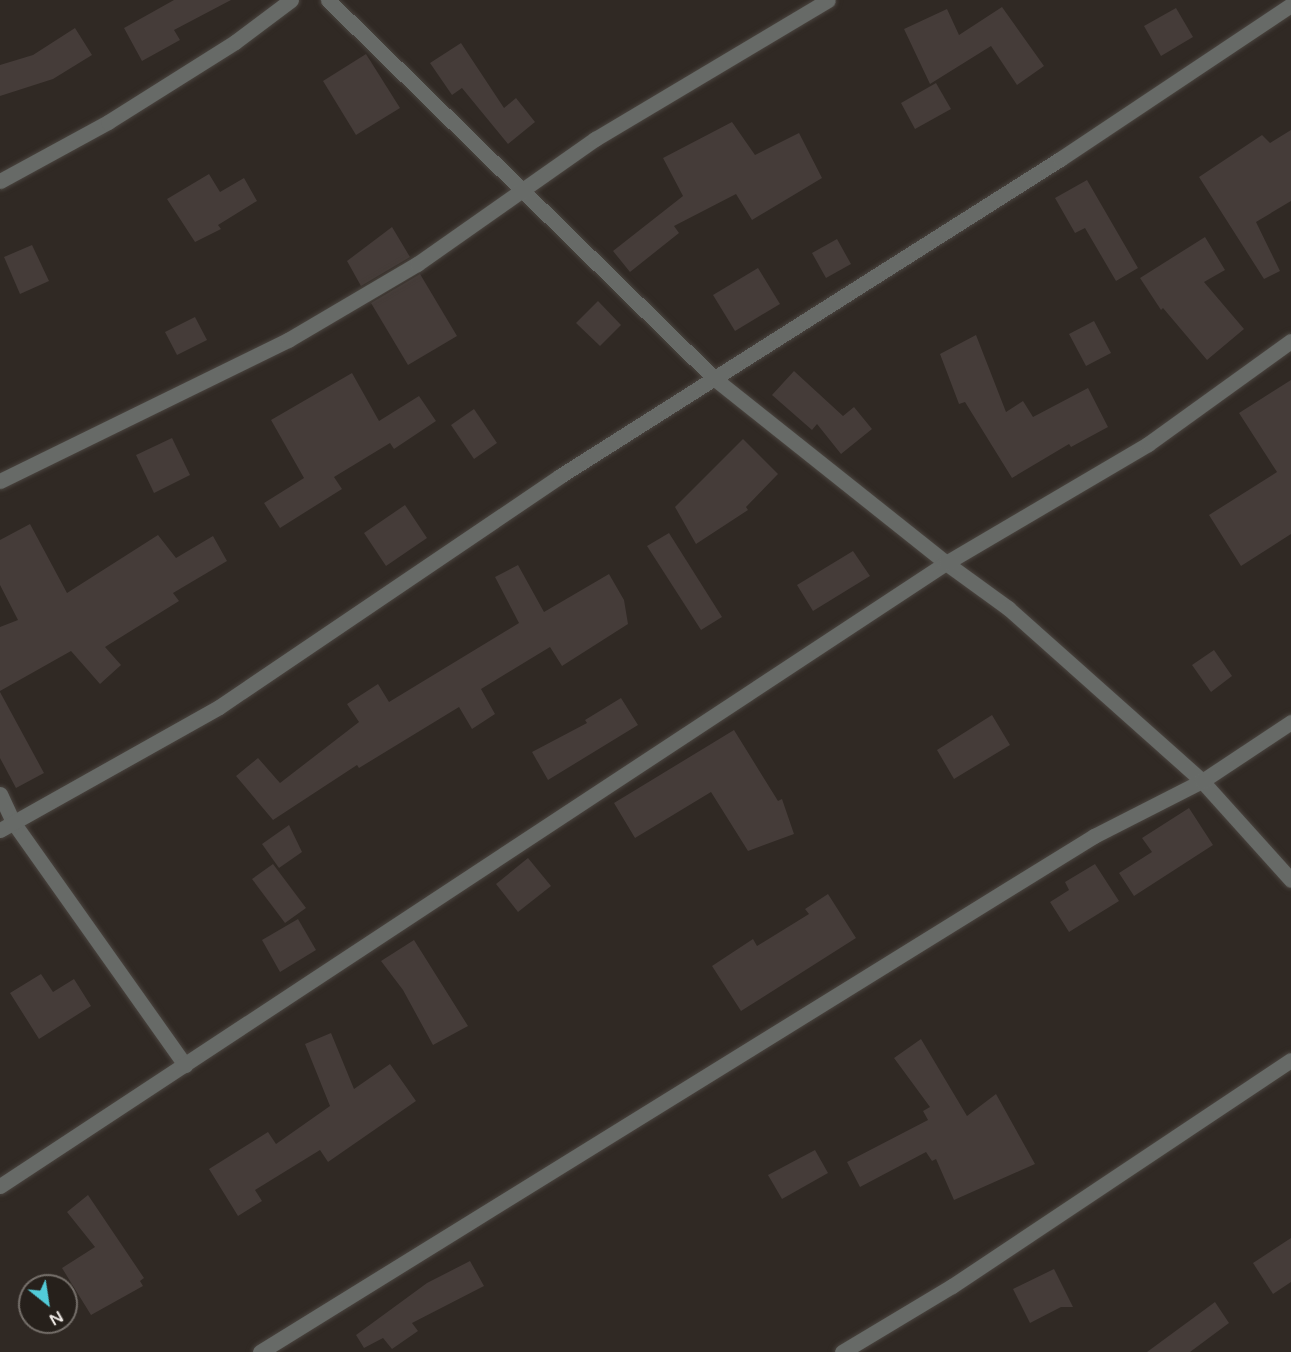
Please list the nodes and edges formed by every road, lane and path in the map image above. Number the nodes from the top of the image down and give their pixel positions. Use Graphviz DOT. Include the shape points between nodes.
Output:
graph roads {
  1 [pos="291,0"];
  2 [pos="328,0"];
  3 [pos="828,0"];
  4 [pos="1291,5"];
  5 [pos="0,182"];
  6 [pos="521,191"];
  7 [pos="1291,341"];
  8 [pos="715,379"];
  9 [pos="0,481"];
  10 [pos="946,564"];
  11 [pos="1291,722"];
  12 [pos="1202,782"];
  13 [pos="0,794"];
  14 [pos="6,826"];
  15 [pos="1291,880"];
  16 [pos="1291,1060"];
  17 [pos="185,1065"];
  18 [pos="0,1186"];
  19 [pos="260,1352"];
  20 [pos="842,1352"];
  1 -- 5 [label="street" via="235,42"];
  2 -- 6 [label="street"];
  3 -- 6 [label="street" via="614,128"];
  4 -- 8 [label="street" via="1060,159"];
  6 -- 8 [label="street"];
  6 -- 9 [label="street" via="417,264 288,340"];
  7 -- 10 [label="street" via="1148,444"];
  8 -- 10 [label="street"];
  8 -- 14 [label="street" via="560,476 219,707"];
  10 -- 12 [label="street" via="1008,608"];
  10 -- 17 [label="street"];
  11 -- 12 [label="street"];
  12 -- 15 [label="street"];
  12 -- 19 [label="street" via="1094,836"];
  13 -- 14 [label="street"];
  14 -- 17 [label="street"];
  16 -- 20 [label="street" via="952,1286"];
  17 -- 18 [label="street"];
}
